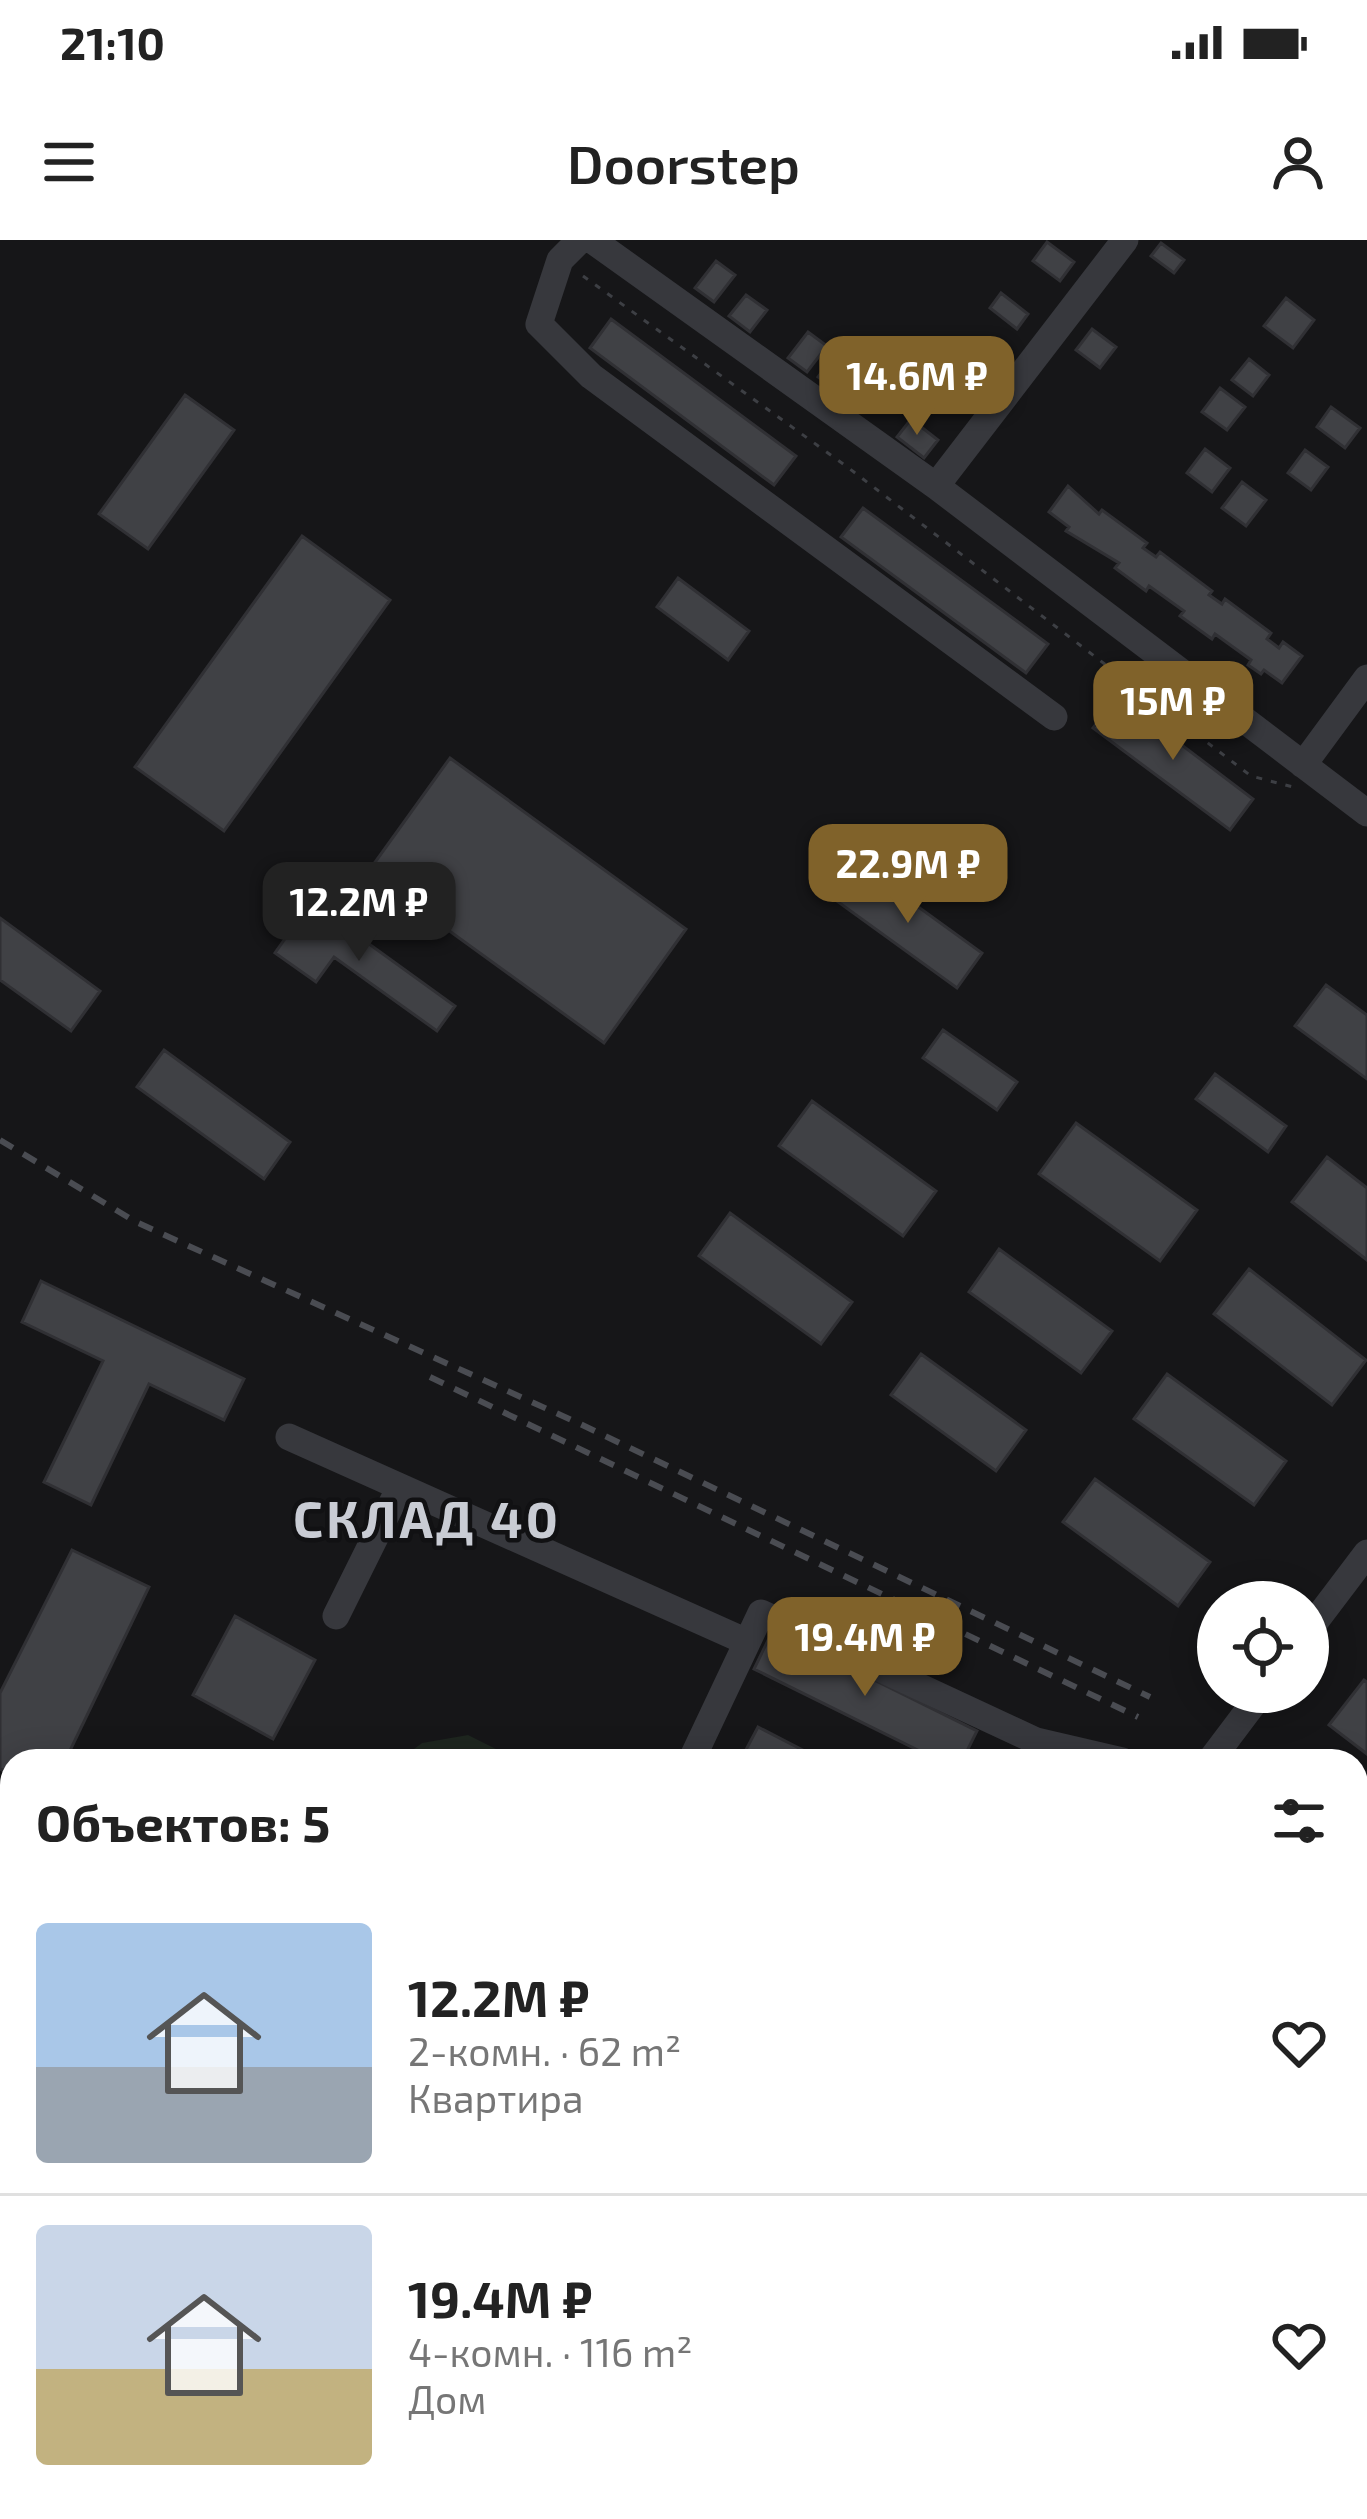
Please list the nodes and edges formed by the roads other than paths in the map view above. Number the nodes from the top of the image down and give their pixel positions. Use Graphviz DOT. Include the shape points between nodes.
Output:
graph roads {
  1 [pos="592,240"];
  2 [pos="1125,240"];
  3 [pos="570,250"];
  4 [pos="936,486"];
  5 [pos="1367,678"];
  6 [pos="1054,717"];
  7 [pos="1298,776"];
  8 [pos="1367,813"];
  9 [pos="289,1437"];
  10 [pos="400,1486"];
  11 [pos="1367,1553"];
  12 [pos="1329,1603"];
  13 [pos="336,1616"];
  14 [pos="747,1642"];
  15 [pos="1246,1713"];
  16 [pos="698,1749"];
  17 [pos="1070,1749"];
  18 [pos="1219,1749"];
  1 -- 4 [label="street"];
  2 -- 4 [label="street"];
  3 -- 6 [label="street" via="539,324 591,376"];
  4 -- 7 [label="street"];
  5 -- 7 [label="street"];
  7 -- 8 [label="street"];
  9 -- 10 [label="street"];
  10 -- 13 [label="street"];
  10 -- 14 [label="street"];
  11 -- 12 [label="street"];
  14 -- 16 [label="street"];
  14 -- 17 [label="street" via="761,1613 1036,1741"];
  15 -- 18 [label="street"];
}
